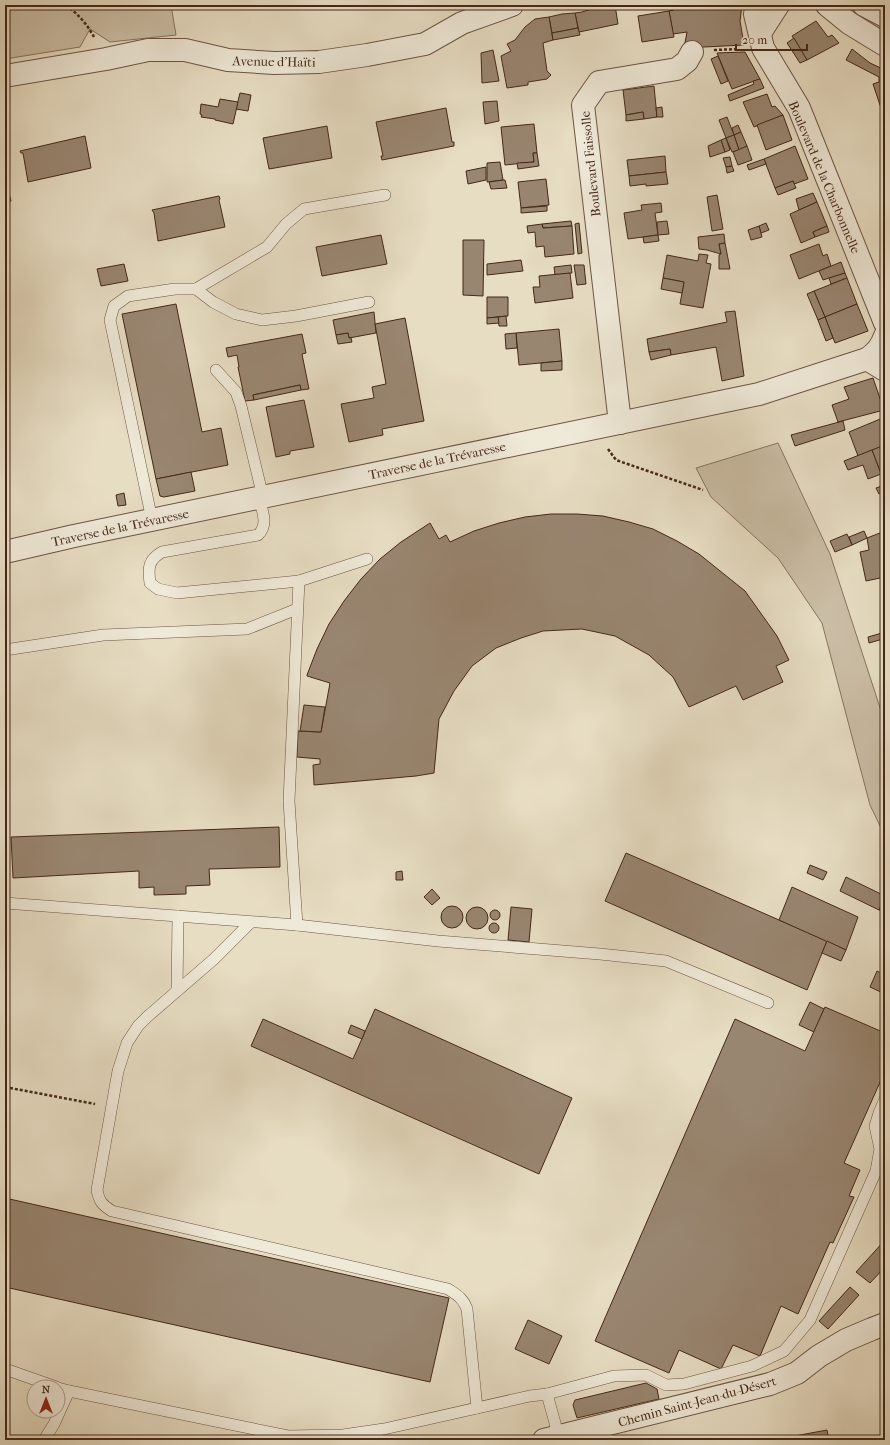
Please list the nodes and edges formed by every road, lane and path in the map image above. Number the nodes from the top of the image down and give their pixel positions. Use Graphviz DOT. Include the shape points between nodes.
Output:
graph roads {
  1 [pos="66,5"];
  2 [pos="512,5"];
  3 [pos="758,5"];
  4 [pos="778,5"];
  5 [pos="827,5"];
  6 [pos="864,5"];
  7 [pos="885,16"];
  8 [pos="761,41"];
  9 [pos="885,45"];
  10 [pos="692,52"];
  11 [pos="106,59"];
  12 [pos="5,76"];
  13 [pos="386,195"];
  14 [pos="196,289"];
  15 [pos="369,302"];
  16 [pos="885,323"];
  17 [pos="885,336"];
  18 [pos="876,364"];
  19 [pos="216,370"];
  20 [pos="620,423"];
  21 [pos="599,427"];
  22 [pos="703,490"];
  23 [pos="261,497"];
  24 [pos="152,520"];
  25 [pos="5,552"];
  26 [pos="367,559"];
  27 [pos="299,581"];
  28 [pos="297,609"];
  29 [pos="5,650"];
  30 [pos="5,903"];
  31 [pos="178,916"];
  32 [pos="251,922"];
  33 [pos="297,925"];
  34 [pos="176,991"];
  35 [pos="768,1003"];
  36 [pos="5,1087"];
  37 [pos="885,1099"];
  38 [pos="112,1108"];
  39 [pos="885,1324"];
  40 [pos="5,1370"];
  41 [pos="32,1379"];
  42 [pos="66,1390"];
  43 [pos="547,1394"];
  44 [pos="477,1408"];
  45 [pos="55,1419"];
  46 [pos="551,1438"];
  47 [pos="44,1440"];
  1 -- 11 [label="path" via="90,28"];
  2 -- 11 [label="street, Avenue d'Haïti" via="462,23 425,44 385,53 319,62 266,63 228,60 184,50 148,50"];
  3 -- 8 [label="street, Boulevard de la Charbonnelle" via="755,14"];
  4 -- 8 [label="street"];
  5 -- 9 [label="street"];
  6 -- 7 [label="street"];
  8 -- 10 [label="path"];
  8 -- 16 [label="street, Boulevard de la Charbonnelle" via="799,108"];
  10 -- 20 [label="street, Boulevard Faissolle" via="684,65 677,69 599,82 583,105"];
  11 -- 12 [label="street, Avenue d'Haïti"];
  13 -- 14 [label="lane" via="304,209 286,224 267,247"];
  14 -- 15 [label="lane" via="213,302 236,314 262,320"];
  14 -- 24 [label="lane" via="175,289 128,296 114,306 110,320"];
  17 -- 18 [label="street" via="876,353"];
  18 -- 20 [label="street, Traverse de la Trévaresse" via="759,394"];
  19 -- 23 [label="lane" via="236,392 242,406"];
  20 -- 21 [label="street, Traverse de la Trévaresse"];
  21 -- 22 [label="path" via="603,443 616,460"];
  21 -- 23 [label="street, Traverse de la Trévaresse"];
  23 -- 24 [label="street, Traverse de la Trévaresse"];
  23 -- 27 [label="lane" via="265,526 262,532 258,535 162,552 155,556 149,565 150,582 158,589 176,593"];
  24 -- 25 [label="street, Traverse de la Trévaresse"];
  26 -- 27 [label="lane"];
  27 -- 28 [label="lane"];
  28 -- 29 [label="lane" via="247,629 103,635"];
  28 -- 33 [label="lane" via="289,801"];
  30 -- 31 [label="lane"];
  31 -- 32 [label="lane"];
  31 -- 34 [label="lane"];
  32 -- 33 [label="lane"];
  32 -- 34 [label="lane" via="214,959"];
  33 -- 35 [label="lane" via="438,941 666,961"];
  34 -- 38 [label="lane" via="138,1026 127,1043 118,1071"];
  36 -- 38 [label="path"];
  37 -- 43 [label="lane" via="876,1126 880,1149 876,1171 810,1320 784,1351 752,1366 684,1384 666,1385 646,1375 614,1376"];
  38 -- 44 [label="lane" via="97,1190 102,1205 112,1211 448,1289 464,1301 467,1309"];
  39 -- 46 [label="street, Chemin Saint-Jean-du-Désert" via="846,1340 797,1373 770,1384"];
  40 -- 41 [label="lane"];
  42 -- 44 [label="lane" via="288,1436 342,1435"];
  43 -- 44 [label="lane"];
  43 -- 46 [label="lane" via="556,1423"];
  45 -- 47 [label="lane"];
}
